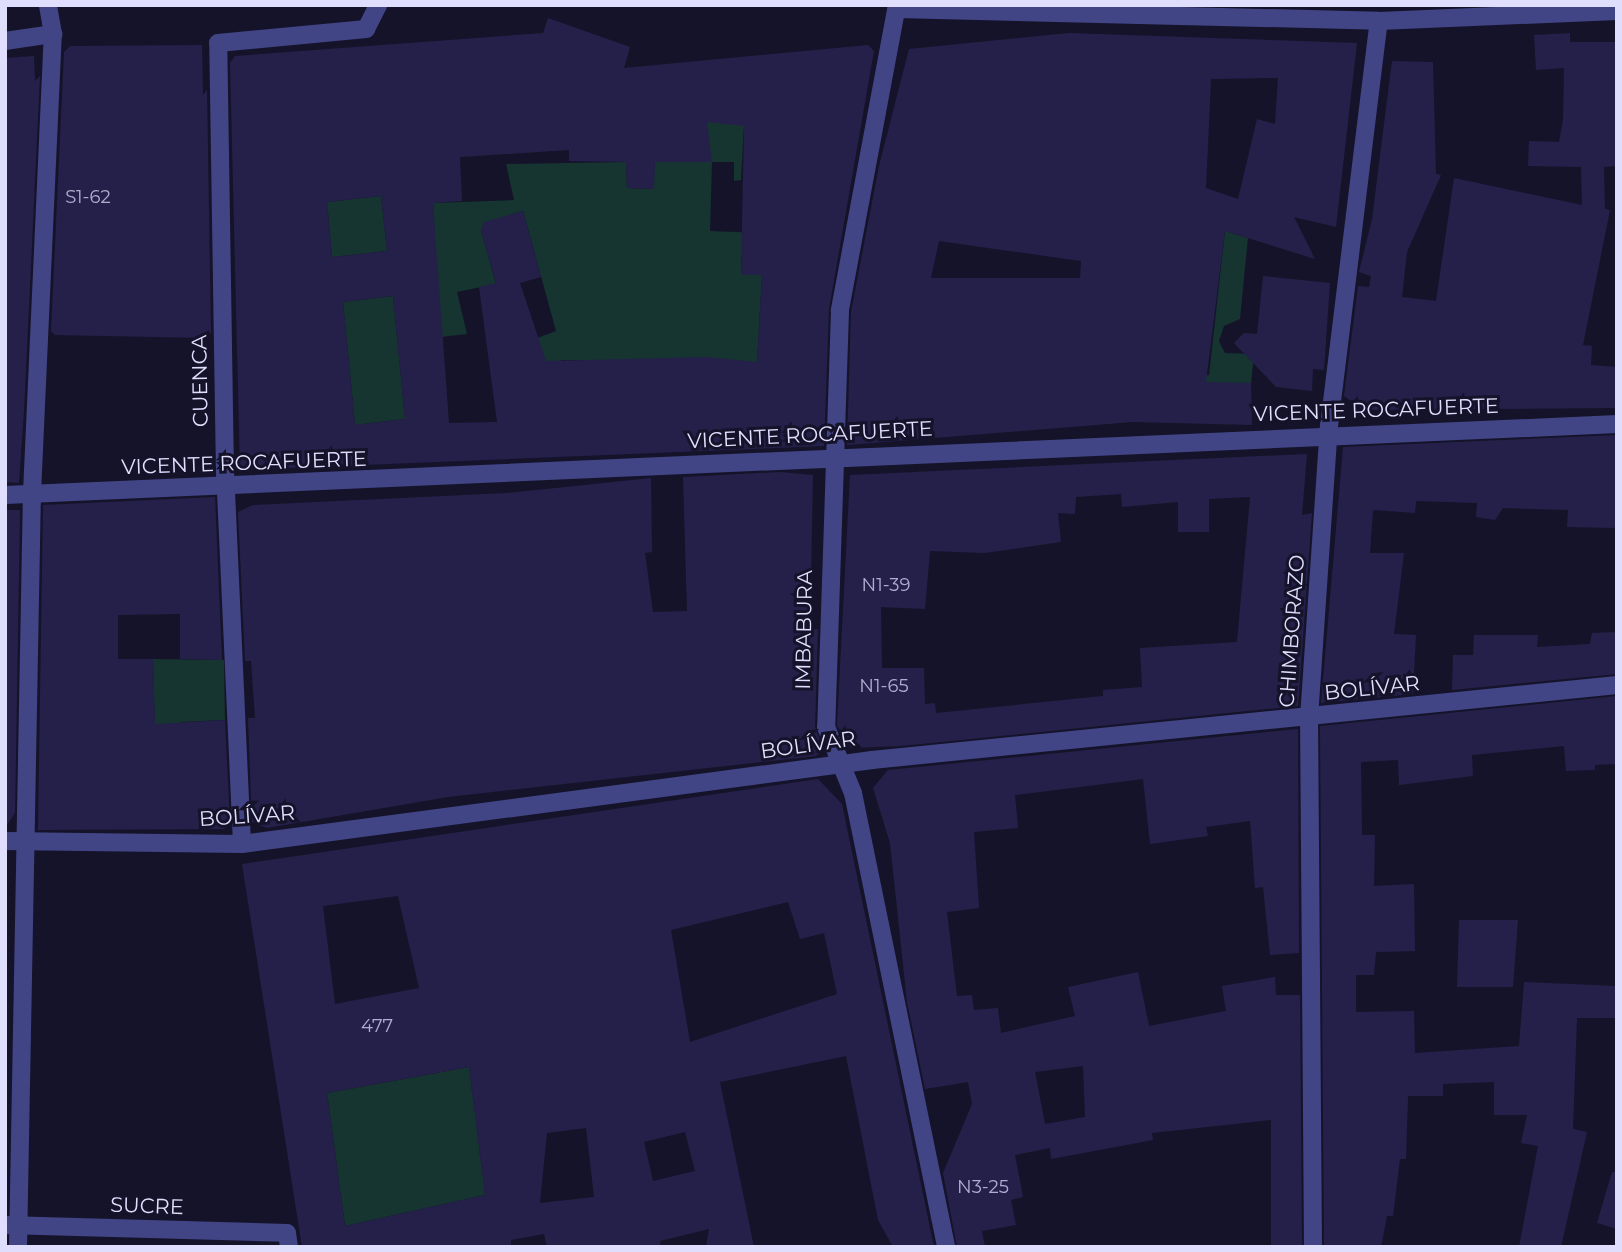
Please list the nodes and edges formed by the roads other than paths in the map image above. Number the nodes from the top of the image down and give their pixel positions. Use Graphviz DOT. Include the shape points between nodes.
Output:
graph roads {
  1 [pos="48,5"];
  2 [pos="378,5"];
  3 [pos="897,7"];
  4 [pos="1617,11"];
  5 [pos="1379,21"];
  6 [pos="53,34"];
  7 [pos="5,41"];
  8 [pos="1617,424"];
  9 [pos="1328,435"];
  10 [pos="831,455"];
  11 [pos="226,488"];
  12 [pos="32,493"];
  13 [pos="5,495"];
  14 [pos="1617,685"];
  15 [pos="1309,718"];
  16 [pos="837,764"];
  17 [pos="5,841"];
  18 [pos="27,841"];
  19 [pos="242,844"];
  20 [pos="12,1225"];
  21 [pos="288,1240"];
  22 [pos="18,1247"];
  23 [pos="946,1247"];
  24 [pos="1313,1247"];
  1 -- 6 [label="street"];
  2 -- 11 [label="street, CUENCA" via="366,29 218,43"];
  3 -- 5 [label="street"];
  3 -- 10 [label="street, IMBABURA" via="840,310"];
  4 -- 5 [label="street"];
  5 -- 9 [label="street, CHIMBORAZO"];
  6 -- 7 [label="street"];
  6 -- 12 [label="street"];
  8 -- 9 [label="street, VICENTE ROCAFUERTE"];
  9 -- 10 [label="street, VICENTE ROCAFUERTE"];
  9 -- 15 [label="street, CHIMBORAZO"];
  10 -- 11 [label="street, VICENTE ROCAFUERTE"];
  10 -- 16 [label="street, IMBABURA" via="826,727"];
  11 -- 12 [label="street, VICENTE ROCAFUERTE"];
  11 -- 19 [label="street, CUENCA"];
  12 -- 13 [label="street, VICENTE ROCAFUERTE"];
  12 -- 18 [label="street"];
  14 -- 15 [label="street, BOLÍVAR"];
  15 -- 16 [label="street, BOLÍVAR"];
  15 -- 24 [label="street, CHIMBORAZO"];
  16 -- 19 [label="street, BOLÍVAR"];
  16 -- 23 [label="street, IMBABURA" via="853,793"];
  17 -- 18 [label="street, BOLÍVAR"];
  18 -- 19 [label="street, BOLÍVAR"];
  18 -- 20 [label="street"];
  20 -- 21 [label="street, SUCRE"];
  20 -- 22 [label="street"];
}
